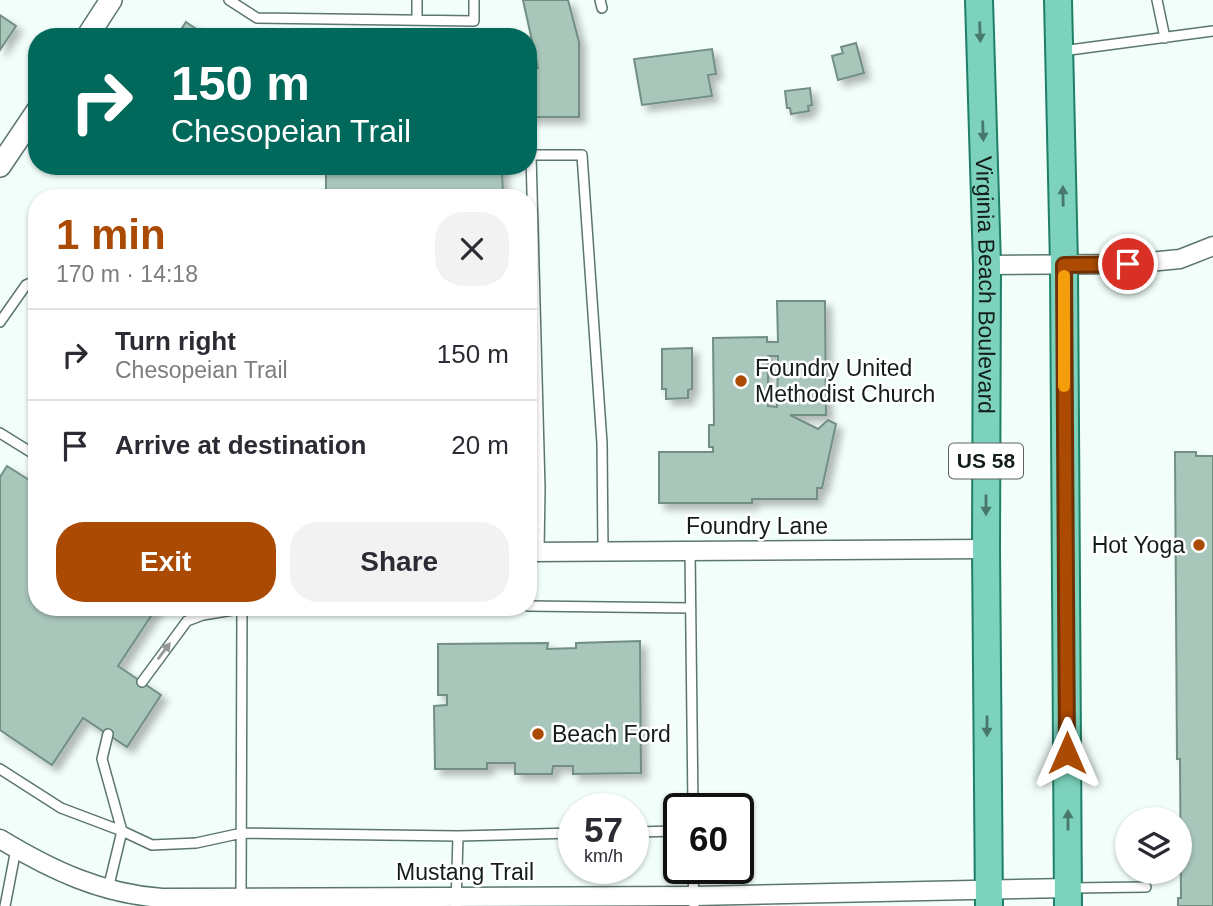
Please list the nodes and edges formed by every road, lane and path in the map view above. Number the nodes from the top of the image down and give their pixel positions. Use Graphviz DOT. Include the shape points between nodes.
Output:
graph roads {
  1 [pos="111,0"];
  2 [pos="229,0"];
  3 [pos="417,0"];
  4 [pos="474,0"];
  5 [pos="979,0"];
  6 [pos="1058,0"];
  7 [pos="1157,0"];
  8 [pos="417,20"];
  9 [pos="92,28"];
  10 [pos="1213,31"];
  11 [pos="1165,38"];
  12 [pos="1060,51"];
  13 [pos="28,124"];
  14 [pos="537,155"];
  15 [pos="0,166"];
  16 [pos="1213,246"];
  17 [pos="987,265"];
  18 [pos="1064,265"];
  19 [pos="28,284"];
  20 [pos="0,322"];
  21 [pos="537,377"];
  22 [pos="0,433"];
  23 [pos="28,450"];
  24 [pos="537,520"];
  25 [pos="986,549"];
  26 [pos="603,551"];
  27 [pos="690,551"];
  28 [pos="537,552"];
  29 [pos="537,606"];
  30 [pos="690,608"];
  31 [pos="200,616"];
  32 [pos="245,616"];
  33 [pos="142,682"];
  34 [pos="108,734"];
  35 [pos="0,769"];
  36 [pos="693,793"];
  37 [pos="122,831"];
  38 [pos="242,833"];
  39 [pos="558,833"];
  40 [pos="458,836"];
  41 [pos="0,839"];
  42 [pos="16,849"];
  43 [pos="1146,887"];
  44 [pos="107,890"];
  45 [pos="1068,897"];
  46 [pos="241,898"];
  47 [pos="989,898"];
  48 [pos="804,900"];
  49 [pos="135,901"];
  50 [pos="457,901"];
  51 [pos="519,901"];
  52 [pos="694,901"];
  53 [pos="5,906"];
  1 -- 9 [label="street"];
  2 -- 8 [label="lane" via="257,18"];
  3 -- 8 [label="lane"];
  4 -- 8 [label="lane" via="474,21"];
  5 -- 17 [label="main road, Virginia Beach Boulevard / US 58, one-way"];
  6 -- 12 [label="main road"];
  7 -- 11 [label="lane"];
  10 -- 11 [label="lane"];
  11 -- 12 [label="lane"];
  18 -- 12 [label="main road, one-way"];
  13 -- 15 [label="street"];
  14 -- 26 [label="lane" via="582,155 602,443"];
  16 -- 18 [label="street" via="1180,259"];
  17 -- 18 [label="street"];
  17 -- 25 [label="main road, Virginia Beach Boulevard / US 58, one-way"];
  45 -- 18 [label="main road, one-way"];
  19 -- 20 [label="lane"];
  21 -- 24 [label="lane"];
  22 -- 23 [label="lane"];
  25 -- 27 [label="street, Foundry Lane"];
  25 -- 47 [label="main road, Virginia Beach Boulevard / US 58, one-way"];
  26 -- 27 [label="street, Foundry Lane"];
  26 -- 28 [label="street, Foundry Lane"];
  27 -- 30 [label="lane"];
  29 -- 30 [label="lane"];
  30 -- 36 [label="lane"];
  33 -- 31 [label="lane, one-way" via="187,621"];
  32 -- 38 [label="lane"];
  34 -- 37 [label="lane" via="102,759"];
  35 -- 37 [label="lane" via="61,808"];
  37 -- 38 [label="lane" via="152,845 196,843"];
  37 -- 44 [label="lane"];
  38 -- 40 [label="lane"];
  38 -- 46 [label="lane"];
  39 -- 40 [label="lane"];
  40 -- 50 [label="lane"];
  41 -- 42 [label="street, Mustang Trail"];
  42 -- 44 [label="street, Mustang Trail"];
  42 -- 53 [label="lane"];
  43 -- 45 [label="lane"];
  44 -- 49 [label="street, Mustang Trail"];
  45 -- 47 [label="street, Mustang Trail"];
  46 -- 49 [label="street, Mustang Trail"];
  46 -- 50 [label="street, Mustang Trail"];
  47 -- 48 [label="street, Mustang Trail"];
  48 -- 52 [label="street, Mustang Trail"];
  50 -- 51 [label="street, Mustang Trail"];
  51 -- 52 [label="street, Mustang Trail"];
}
